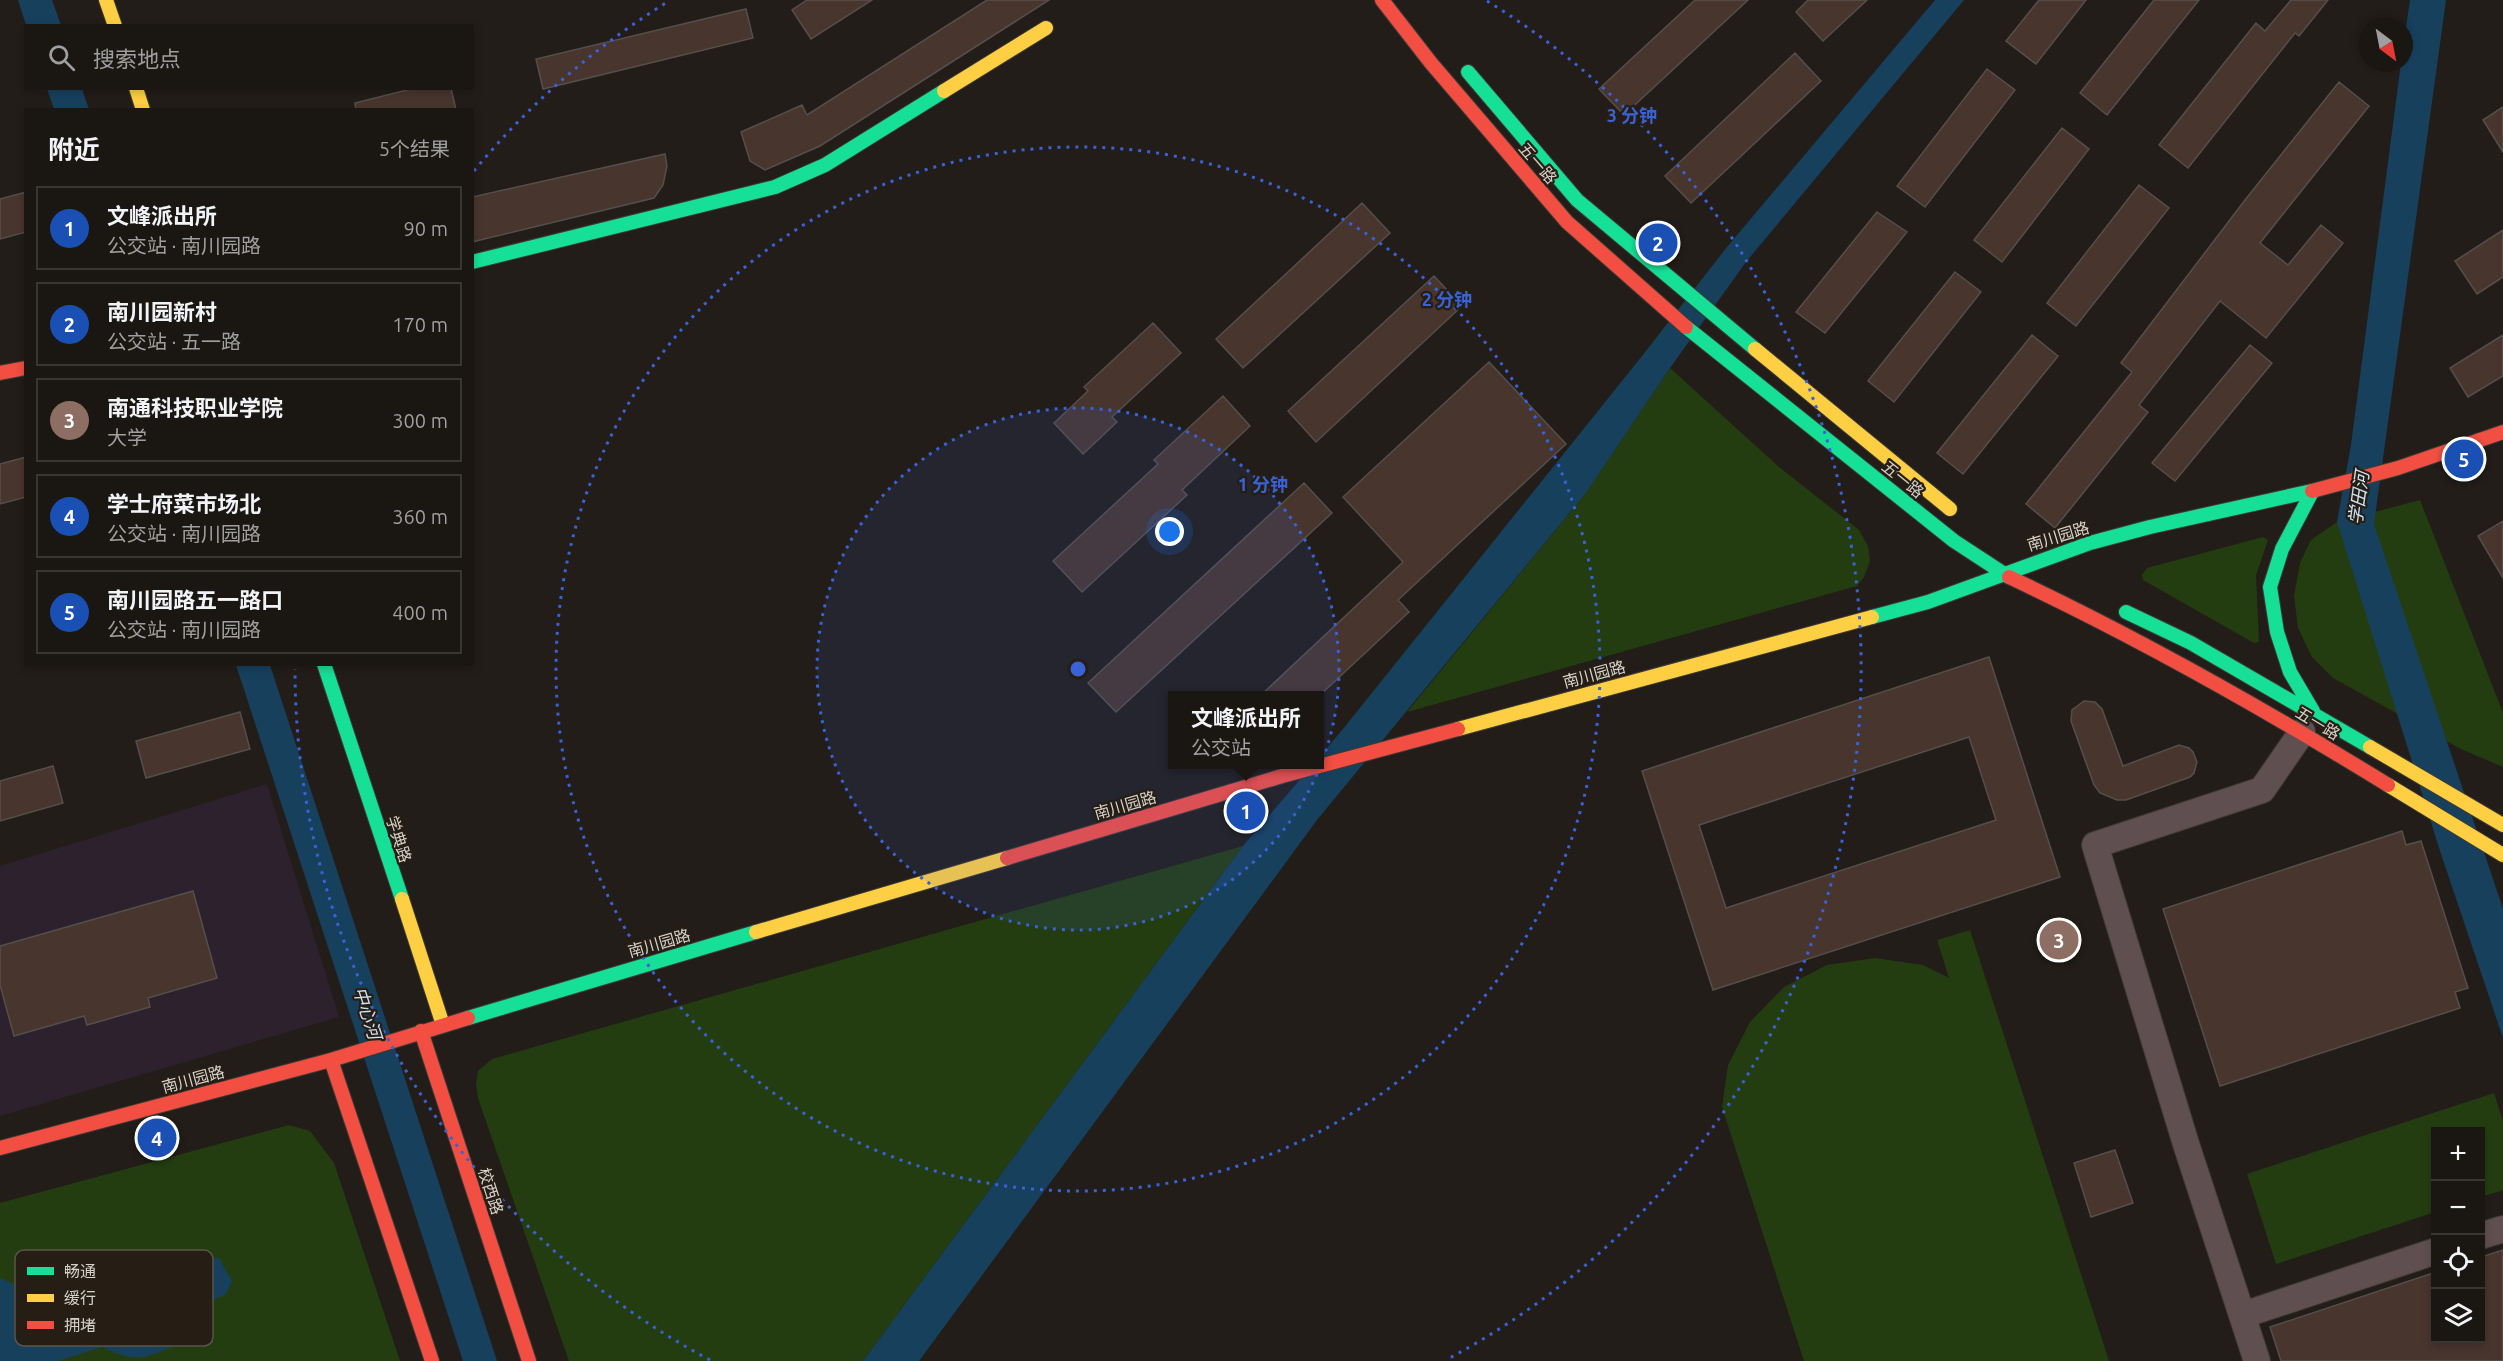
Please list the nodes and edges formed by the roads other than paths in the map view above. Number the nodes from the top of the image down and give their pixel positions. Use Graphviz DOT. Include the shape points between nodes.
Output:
graph roads {
  1 [pos="106,0"];
  2 [pos="1382,0"];
  3 [pos="114,24"];
  4 [pos="1046,28"];
  5 [pos="1458,60"];
  6 [pos="137,90"];
  7 [pos="142,108"];
  8 [pos="474,262"];
  9 [pos="24,368"];
  10 [pos="0,373"];
  11 [pos="2503,432"];
  12 [pos="2312,492"];
  13 [pos="1958,515"];
  14 [pos="2018,561"];
  15 [pos="2042,573"];
  16 [pos="2003,574"];
  17 [pos="2111,605"];
  18 [pos="325,666"];
  19 [pos="2308,722"];
  20 [pos="1324,764"];
  21 [pos="1307,769"];
  22 [pos="2503,825"];
  23 [pos="2499,852"];
  24 [pos="443,1024"];
  25 [pos="416,1033"];
  26 [pos="331,1060"];
  27 [pos="0,1148"];
  28 [pos="2503,1229"];
  29 [pos="2484,1235"];
  30 [pos="2431,1253"];
  31 [pos="2242,1315"];
  32 [pos="432,1361"];
  33 [pos="529,1361"];
  34 [pos="2257,1361"];
  1 -- 3 [label="street"];
  2 -- 16 [label="street, 五一路" via="1567,222 1703,341 1954,541"];
  4 -- 8 [label="street" via="825,165 775,187"];
  5 -- 13 [label="street, 五一路" via="1577,200"];
  6 -- 7 [label="street"];
  9 -- 10 [label="street"];
  11 -- 12 [label="street, 南川园路" via="2404,468"];
  12 -- 14 [label="street, 南川园路"];
  12 -- 19 [label="street" via="2282,549 2270,587 2277,632"];
  14 -- 15 [label="street"];
  14 -- 16 [label="street, 南川园路"];
  16 -- 19 [label="street, 五一路"];
  16 -- 20 [label="street, 南川园路" via="1928,602"];
  17 -- 19 [label="street, 五一路" via="2191,643"];
  18 -- 24 [label="street, 学典路"];
  19 -- 22 [label="street, 五一路" via="2404,767"];
  19 -- 23 [label="street, 五一路" via="2412,800"];
  19 -- 31 [label="street" via="2262,790 2095,844"];
  21 -- 24 [label="street, 南川园路"];
  24 -- 25 [label="street, 南川园路"];
  25 -- 26 [label="street, 南川园路"];
  25 -- 33 [label="street, 校西路"];
  26 -- 27 [label="street, 南川园路"];
  26 -- 32 [label="street"];
  28 -- 29 [label="street"];
  30 -- 31 [label="street"];
  31 -- 34 [label="street"];
}
